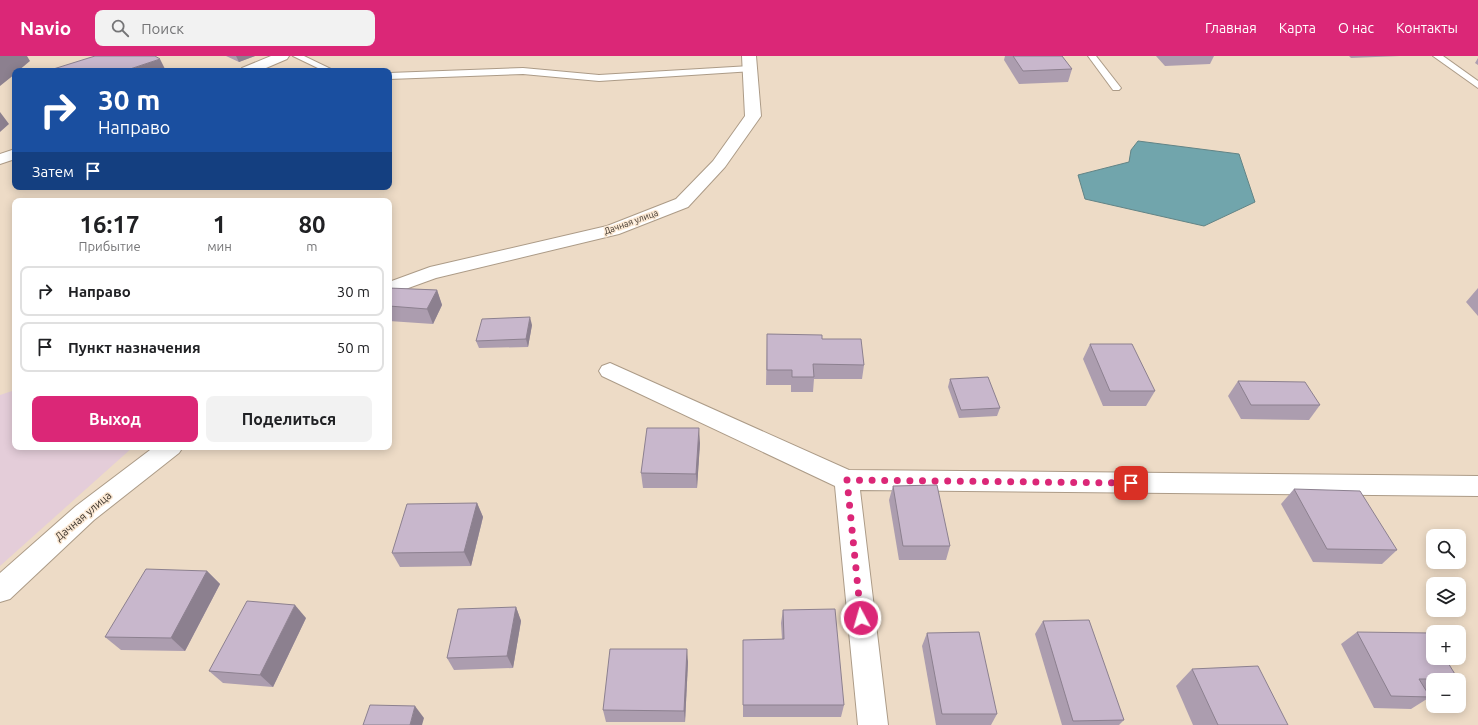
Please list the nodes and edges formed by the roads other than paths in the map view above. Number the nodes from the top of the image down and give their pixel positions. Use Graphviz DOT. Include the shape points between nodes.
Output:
graph roads {
  1 [pos="282,56"];
  2 [pos="297,56"];
  3 [pos="1092,56"];
  4 [pos="1437,56"];
  5 [pos="750,63"];
  6 [pos="254,68"];
  7 [pos="324,68"];
  8 [pos="392,76"];
  9 [pos="1478,85"];
  10 [pos="1116,88"];
  11 [pos="12,155"];
  12 [pos="0,159"];
  13 [pos="392,288"];
  14 [pos="610,371"];
  15 [pos="167,450"];
  16 [pos="847,480"];
  17 [pos="1478,486"];
  18 [pos="0,590"];
  19 [pos="873,725"];
  1 -- 6 [label="street"];
  2 -- 7 [label="lane"];
  3 -- 10 [label="lane"];
  4 -- 9 [label="lane"];
  5 -- 8 [label="lane" via="599,78 524,71"];
  5 -- 13 [label="street, Дачная улица" via="753,116 719,164 682,203 613,230 430,273"];
  11 -- 12 [label="street"];
  14 -- 16 [label="street"];
  15 -- 18 [label="street, Дачная улица" via="84,513"];
  16 -- 17 [label="street"];
  16 -- 19 [label="street"];
}
